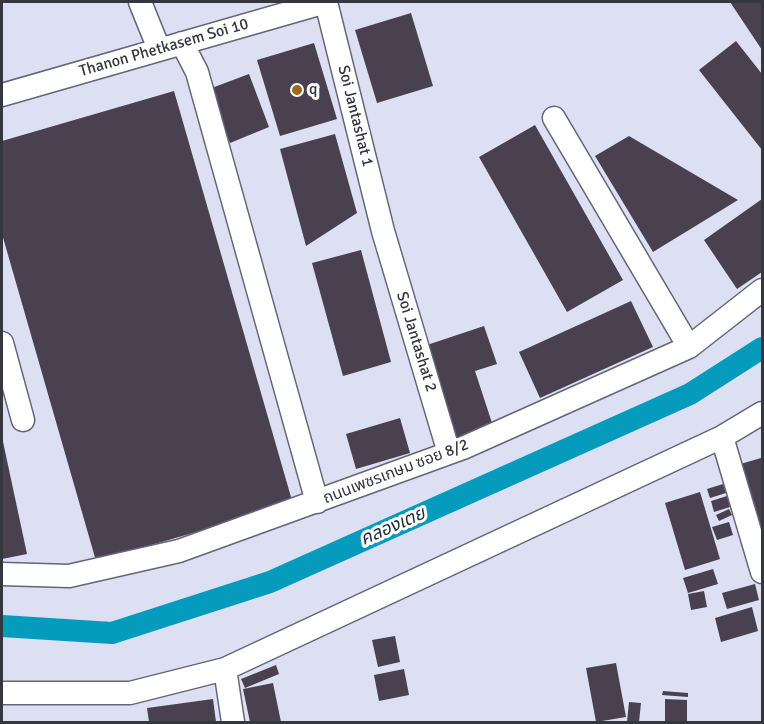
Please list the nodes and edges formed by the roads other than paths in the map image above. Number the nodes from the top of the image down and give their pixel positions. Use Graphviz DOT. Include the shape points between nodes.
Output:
graph roads {
  1 [pos="140,2"];
  2 [pos="326,2"];
  3 [pos="182,43"];
  4 [pos="159,50"];
  5 [pos="2,95"];
  6 [pos="554,118"];
  7 [pos="383,231"];
  8 [pos="762,290"];
  9 [pos="2,343"];
  10 [pos="689,347"];
  11 [pos="762,413"];
  12 [pos="23,420"];
  13 [pos="722,437"];
  14 [pos="449,453"];
  15 [pos="317,502"];
  16 [pos="762,572"];
  17 [pos="2,574"];
  18 [pos="225,669"];
  19 [pos="2,693"];
  20 [pos="233,723"];
  1 -- 4 [label="street"];
  2 -- 3 [label="street, Thanon Phetkasem Soi 10"];
  2 -- 7 [label="street, Soi Jantashat 1"];
  3 -- 4 [label="street, Thanon Phetkasem Soi 10"];
  3 -- 15 [label="street" via="197,72"];
  4 -- 5 [label="street, Thanon Phetkasem Soi 10"];
  6 -- 10 [label="street"];
  7 -- 14 [label="street, Soi Jantashat 2"];
  8 -- 10 [label="street, ถนนเพชรเกษม ซอย 8/2"];
  9 -- 12 [label="street"];
  10 -- 14 [label="street, ถนนเพชรเกษม ซอย 8/2"];
  11 -- 13 [label="street"];
  13 -- 16 [label="street"];
  13 -- 18 [label="street"];
  14 -- 15 [label="street, ถนนเพชรเกษม ซอย 8/2"];
  15 -- 17 [label="street, ถนนเพชรเกษม ซอย 8/2" via="179,551 69,576"];
  18 -- 19 [label="street" via="130,693"];
  18 -- 20 [label="street"];
}
